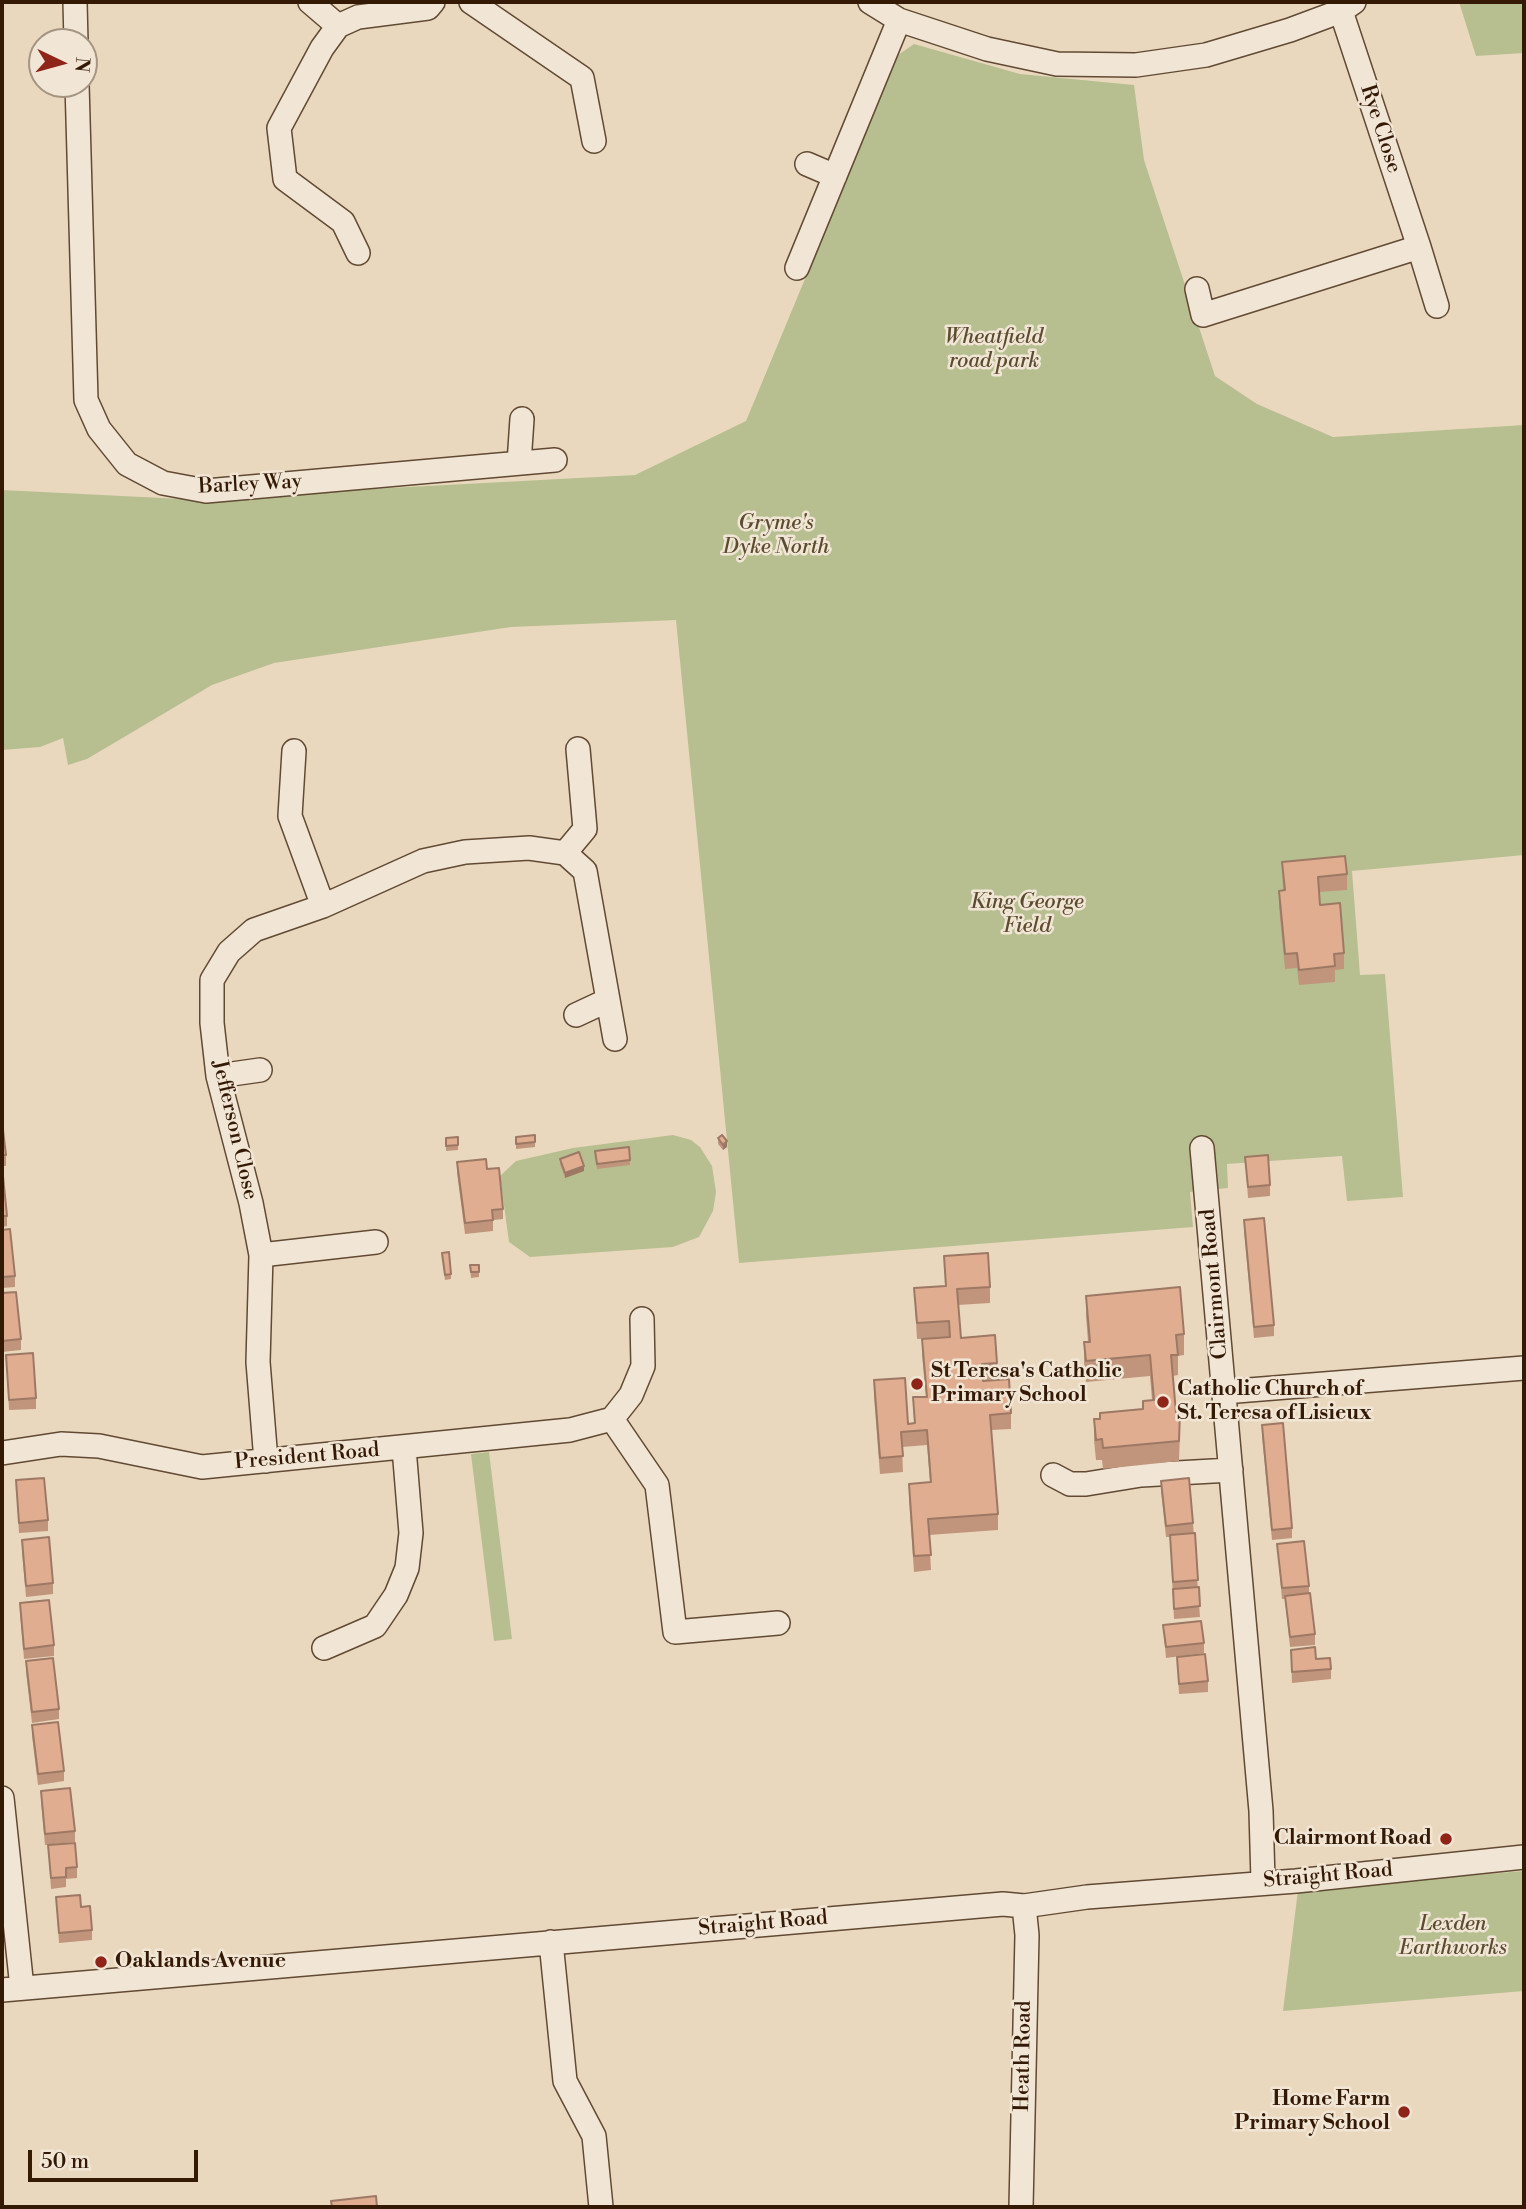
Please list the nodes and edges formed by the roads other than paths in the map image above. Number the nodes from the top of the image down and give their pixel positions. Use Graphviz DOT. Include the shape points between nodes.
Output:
graph roads {
  1 [pos="75,2"];
  2 [pos="310,2"];
  3 [pos="433,2"];
  4 [pos="471,2"];
  5 [pos="870,2"];
  6 [pos="1348,6"];
  7 [pos="900,20"];
  8 [pos="338,26"];
  9 [pos="76,28"];
  10 [pos="77,98"];
  11 [pos="594,141"];
  12 [pos="807,164"];
  13 [pos="835,176"];
  14 [pos="1419,247"];
  15 [pos="358,253"];
  16 [pos="797,268"];
  17 [pos="1197,289"];
  18 [pos="1437,306"];
  19 [pos="522,419"];
  20 [pos="555,460"];
  21 [pos="519,463"];
  22 [pos="578,749"];
  23 [pos="294,751"];
  24 [pos="565,853"];
  25 [pos="323,906"];
  26 [pos="606,1001"];
  27 [pos="576,1015"];
  28 [pos="615,1039"];
  29 [pos="260,1069"];
  30 [pos="218,1076"];
  31 [pos="1202,1148"];
  32 [pos="376,1241"];
  33 [pos="261,1255"];
  34 [pos="642,1319"];
  35 [pos="1524,1368"];
  36 [pos="1224,1392"];
  37 [pos="612,1419"];
  38 [pos="404,1448"];
  39 [pos="2,1453"];
  40 [pos="266,1461"];
  41 [pos="1231,1470"];
  42 [pos="1053,1475"];
  43 [pos="778,1623"];
  44 [pos="324,1648"];
  45 [pos="2,1798"];
  46 [pos="1524,1857"];
  47 [pos="1263,1881"];
  48 [pos="1024,1906"];
  49 [pos="551,1942"];
  50 [pos="12,1989"];
  51 [pos="601,2207"];
  52 [pos="1021,2207"];
  1 -- 9 [label="street"];
  2 -- 8 [label="street"];
  3 -- 8 [label="street" via="428,8 358,17"];
  4 -- 11 [label="street" via="582,78"];
  5 -- 7 [label="street"];
  6 -- 7 [label="street" via="1290,30 1206,55 1136,65 1056,64 987,50"];
  6 -- 14 [label="street, Rye Close"];
  7 -- 13 [label="street"];
  8 -- 15 [label="street" via="279,128 285,179 343,222"];
  10 -- 21 [label="street, Barley Way" via="86,400 99,429 127,464 163,483 206,491"];
  12 -- 13 [label="street"];
  13 -- 16 [label="street"];
  14 -- 17 [label="street" via="1203,315"];
  14 -- 18 [label="street, Rye Close"];
  19 -- 21 [label="street"];
  20 -- 21 [label="street, Barley Way"];
  22 -- 24 [label="street" via="585,829"];
  23 -- 25 [label="street" via="290,816"];
  24 -- 25 [label="street, Jefferson Close" via="530,848 465,852 423,861"];
  24 -- 26 [label="street" via="585,871"];
  25 -- 30 [label="street, Jefferson Close" via="254,930 229,953 212,980"];
  26 -- 27 [label="street"];
  26 -- 28 [label="street"];
  29 -- 30 [label="street"];
  30 -- 33 [label="street, Jefferson Close"];
  31 -- 36 [label="street, Clairmont Road"];
  32 -- 33 [label="street"];
  33 -- 40 [label="street, Jefferson Close" via="258,1362"];
  34 -- 37 [label="street" via="643,1366 631,1395"];
  35 -- 36 [label="street"];
  36 -- 41 [label="street, Clairmont Road"];
  37 -- 38 [label="street, President Road" via="570,1430"];
  37 -- 43 [label="street" via="657,1485 676,1632"];
  38 -- 40 [label="street, President Road"];
  38 -- 44 [label="street" via="411,1533 407,1568 375,1626"];
  39 -- 40 [label="street, President Road" via="61,1444 110,1448 202,1466"];
  41 -- 42 [label="street" via="1161,1473 1086,1484 1070,1484"];
  41 -- 47 [label="street, Clairmont Road"];
  45 -- 50 [label="street"];
  46 -- 47 [label="street, Straight Road"];
  47 -- 48 [label="street, Straight Road"];
  48 -- 49 [label="street, Straight Road" via="1003,1904"];
  48 -- 52 [label="street, Heath Road"];
  49 -- 50 [label="street, Straight Road"];
  49 -- 51 [label="street" via="565,2081 594,2136"];
}
